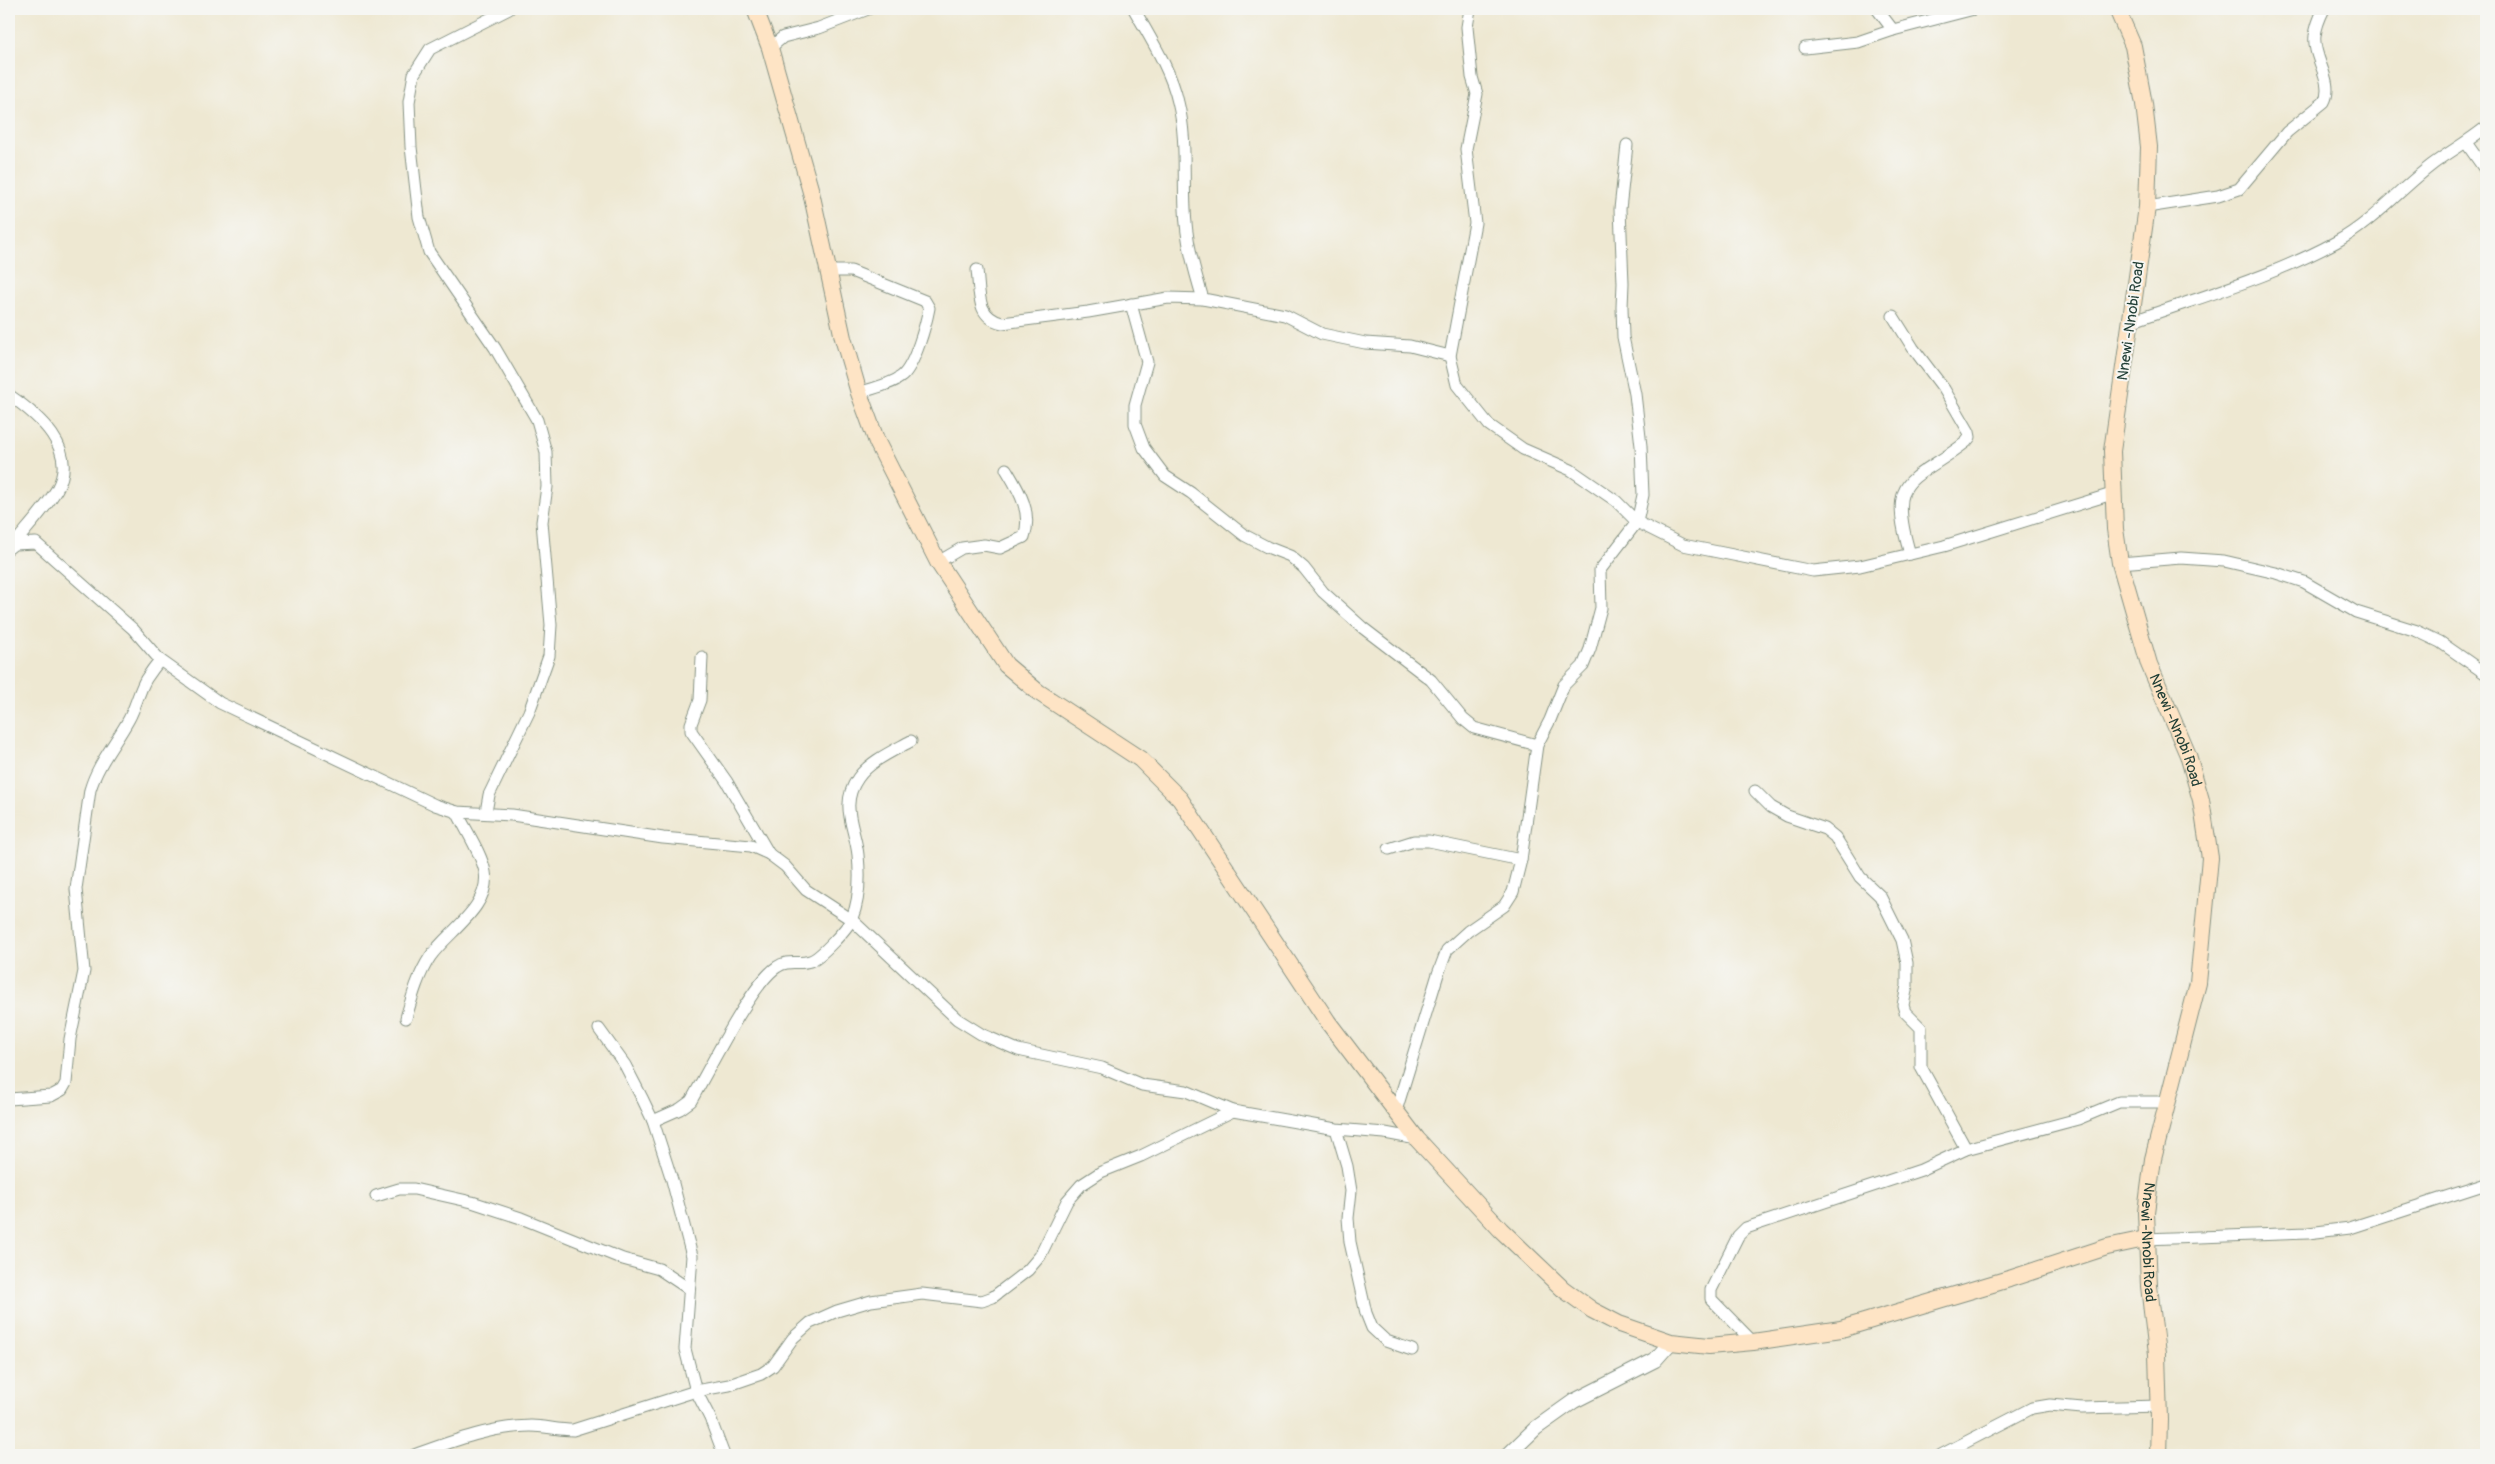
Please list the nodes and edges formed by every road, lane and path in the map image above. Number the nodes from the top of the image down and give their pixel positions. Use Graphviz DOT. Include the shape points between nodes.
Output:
graph roads {
  1 [pos="508,9"];
  2 [pos="754,9"];
  3 [pos="868,9"];
  4 [pos="1134,9"];
  5 [pos="1470,9"];
  6 [pos="1877,9"];
  7 [pos="1974,9"];
  8 [pos="2116,9"];
  9 [pos="2324,9"];
  10 [pos="1892,30"];
  11 [pos="770,48"];
  12 [pos="1805,48"];
  13 [pos="2486,127"];
  14 [pos="2467,144"];
  15 [pos="1626,146"];
  16 [pos="2486,171"];
  17 [pos="2147,207"];
  18 [pos="977,270"];
  19 [pos="828,271"];
  20 [pos="1203,299"];
  21 [pos="1131,304"];
  22 [pos="1893,316"];
  23 [pos="2131,322"];
  24 [pos="1450,356"];
  25 [pos="859,393"];
  26 [pos="9,395"];
  27 [pos="1006,468"];
  28 [pos="2112,494"];
  29 [pos="1637,522"];
  30 [pos="12,546"];
  31 [pos="1910,554"];
  32 [pos="938,562"];
  33 [pos="2120,563"];
  34 [pos="702,657"];
  35 [pos="160,660"];
  36 [pos="2486,674"];
  37 [pos="911,742"];
  38 [pos="1537,745"];
  39 [pos="1755,791"];
  40 [pos="457,812"];
  41 [pos="486,812"];
  42 [pos="1389,849"];
  43 [pos="769,854"];
  44 [pos="1521,860"];
  45 [pos="852,920"];
  46 [pos="406,1018"];
  47 [pos="599,1029"];
  48 [pos="9,1099"];
  49 [pos="2167,1102"];
  50 [pos="1233,1111"];
  51 [pos="1396,1111"];
  52 [pos="653,1121"];
  53 [pos="1336,1129"];
  54 [pos="1417,1139"];
  55 [pos="1966,1149"];
  56 [pos="2486,1184"];
  57 [pos="376,1196"];
  58 [pos="2145,1238"];
  59 [pos="689,1289"];
  60 [pos="1671,1342"];
  61 [pos="1753,1342"];
  62 [pos="1412,1350"];
  63 [pos="696,1391"];
  64 [pos="2159,1406"];
  65 [pos="414,1455"];
  66 [pos="724,1455"];
  67 [pos="1508,1455"];
  68 [pos="1942,1455"];
  69 [pos="2158,1455"];
  1 -- 41 [label="street" via="430,49 414,74 409,102 419,217 429,252 500,356 537,420 546,452 547,487 542,522 550,625 549,656 530,712 489,795"];
  2 -- 11 [label="main road"];
  3 -- 11 [label="street" via="819,28 783,37"];
  4 -- 20 [label="street" via="1164,66 1178,102 1189,250"];
  5 -- 24 [label="street" via="1467,27 1477,94 1466,149 1474,223"];
  6 -- 10 [label="street"];
  7 -- 10 [label="street"];
  8 -- 17 [label="main road, Nnewi -Nnobi Road" via="2133,46 2144,104 2149,148"];
  9 -- 17 [label="street" via="2315,37 2318,61 2327,84 2328,95 2324,102 2287,132 2239,189 2218,196"];
  10 -- 12 [label="street" via="1858,42"];
  11 -- 19 [label="main road" via="812,192"];
  13 -- 14 [label="street"];
  14 -- 16 [label="street"];
  14 -- 23 [label="street" via="2434,164 2371,219 2337,242 2283,268"];
  15 -- 29 [label="street" via="1620,210 1622,307 1623,338 1636,394 1641,446 1643,495"];
  17 -- 23 [label="main road, Nnewi -Nnobi Road"];
  18 -- 21 [label="street" via="983,312 991,320 1002,322"];
  19 -- 25 [label="main road"];
  19 -- 25 [label="street" via="851,271 873,278 925,301 929,308 914,355 904,374"];
  20 -- 21 [label="street" via="1168,298"];
  20 -- 24 [label="street" via="1284,315 1322,334 1365,343 1410,346"];
  21 -- 38 [label="street" via="1148,362 1136,397 1135,424 1144,448 1165,476 1244,535 1290,556 1323,592 1431,680 1474,728"];
  22 -- 31 [label="street" via="1944,389 1970,438 1921,471 1904,492 1901,524"];
  23 -- 28 [label="main road, Nnewi -Nnobi Road" via="2112,451"];
  24 -- 29 [label="street" via="1457,385 1489,424 1523,449 1571,470 1616,501"];
  25 -- 32 [label="main road" via="877,442"];
  26 -- 30 [label="street" via="34,412 55,437 64,462 57,489"];
  27 -- 32 [label="street" via="1020,491 1025,508 1028,524 1024,537 1000,548 984,545 962,548"];
  28 -- 31 [label="street"];
  28 -- 33 [label="main road, Nnewi -Nnobi Road"];
  29 -- 31 [label="street" via="1683,545 1813,571 1860,566"];
  29 -- 38 [label="street" via="1600,570 1601,608 1590,649 1583,666 1564,685"];
  30 -- 35 [label="street" via="36,543 132,629"];
  32 -- 51 [label="main road" via="1006,665 1038,692 1140,759 1180,799 1328,1022"];
  33 -- 36 [label="street" via="2180,558 2224,561 2276,573 2304,582 2356,612 2417,631 2440,642"];
  33 -- 49 [label="main road, Nnewi -Nnobi Road" via="2150,664 2188,755 2201,800 2210,858 2198,983"];
  34 -- 43 [label="street" via="700,700 691,731 727,782"];
  35 -- 40 [label="street" via="220,703 435,805"];
  35 -- 48 [label="street" via="145,680 134,710 94,776 90,790 76,889 84,971 70,1038 66,1083 62,1090 51,1096"];
  37 -- 45 [label="street" via="858,778 849,799 850,826 858,853 859,890"];
  38 -- 44 [label="street"];
  39 -- 55 [label="street" via="1771,807 1824,829 1835,837 1860,877 1880,896 1902,940 1907,963 1903,1005 1905,1012 1921,1028 1921,1067"];
  40 -- 41 [label="street"];
  40 -- 46 [label="street" via="485,871 485,883 468,915 430,957 418,980"];
  41 -- 43 [label="street" via="663,838 751,846"];
  42 -- 44 [label="street" via="1414,841 1430,841"];
  43 -- 45 [label="street" via="806,890"];
  44 -- 51 [label="street" via="1513,892 1504,906 1447,950"];
  45 -- 50 [label="street" via="957,1019 981,1034 1018,1050 1102,1068 1142,1085 1186,1091"];
  45 -- 52 [label="street" via="820,956 811,961 786,962 776,967 742,1013 691,1101"];
  47 -- 52 [label="street" via="625,1066"];
  49 -- 55 [label="street" via="2120,1102 2078,1119"];
  49 -- 58 [label="main road, Nnewi -Nnobi Road" via="2153,1159"];
  50 -- 53 [label="street"];
  50 -- 63 [label="street" via="1101,1172 1081,1185 1067,1201 1040,1256 1028,1270 993,1297 982,1301 922,1294 871,1301 836,1311 810,1323 793,1338 773,1366 761,1374 729,1385"];
  51 -- 54 [label="main road"];
  52 -- 59 [label="street" via="688,1235 692,1256"];
  53 -- 54 [label="street"];
  53 -- 62 [label="street" via="1351,1191 1350,1242 1366,1314 1372,1328 1386,1341"];
  54 -- 60 [label="main road" via="1501,1230 1563,1289 1619,1324"];
  55 -- 61 [label="street" via="1921,1170 1746,1228 1738,1236 1711,1290 1711,1299"];
  56 -- 58 [label="street" via="2350,1228 2308,1233"];
  57 -- 59 [label="street" via="399,1189 414,1189 472,1202 623,1259 659,1269"];
  58 -- 61 [label="main road" via="1841,1329"];
  58 -- 64 [label="main road, Nnewi -Nnobi Road"];
  59 -- 63 [label="street" via="685,1349"];
  60 -- 61 [label="main road" via="1709,1346"];
  60 -- 67 [label="street" via="1655,1360 1574,1401 1536,1428"];
  63 -- 65 [label="street" via="573,1430 516,1426"];
  63 -- 66 [label="street"];
  64 -- 68 [label="street" via="2082,1408 2050,1405 2032,1408"];
  64 -- 69 [label="main road, Nnewi -Nnobi Road"];
}
